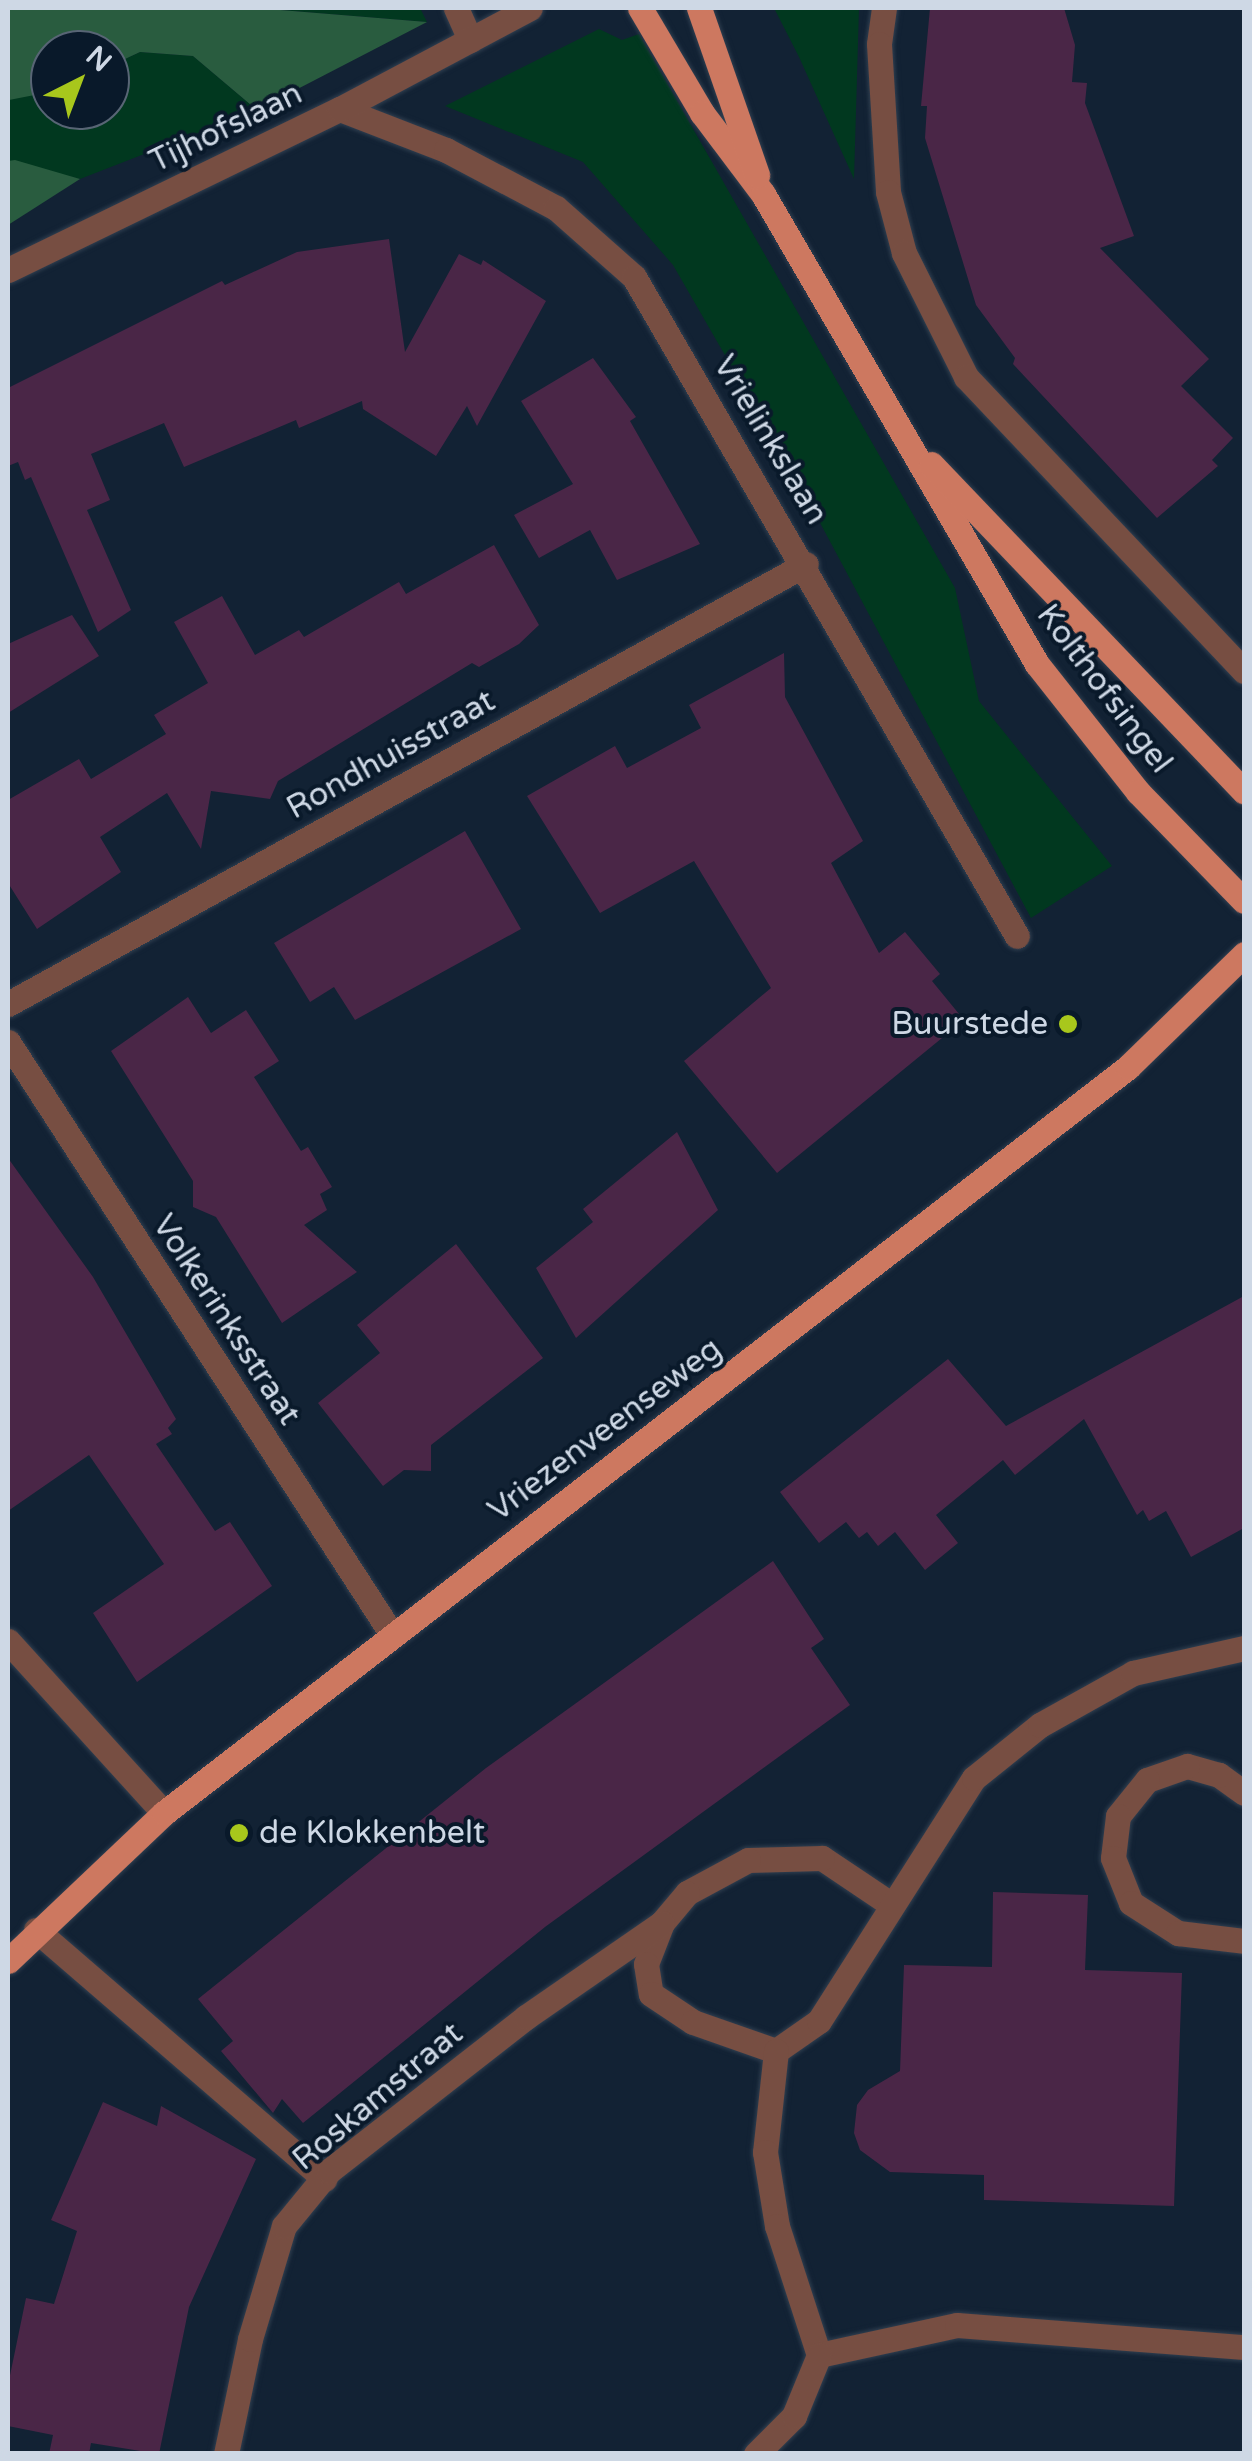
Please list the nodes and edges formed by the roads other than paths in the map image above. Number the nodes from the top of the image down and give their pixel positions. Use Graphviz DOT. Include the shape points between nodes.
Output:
graph roads {
  1 [pos="456,8"];
  2 [pos="530,8"];
  3 [pos="640,8"];
  4 [pos="699,8"];
  5 [pos="884,8"];
  6 [pos="470,40"];
  7 [pos="340,110"];
  8 [pos="763,194"];
  9 [pos="8,270"];
  10 [pos="909,444"];
  11 [pos="806,564"];
  12 [pos="1244,671"];
  13 [pos="1244,791"];
  14 [pos="1244,901"];
  15 [pos="1018,936"];
  16 [pos="1244,954"];
  17 [pos="8,1004"];
  18 [pos="8,1042"];
  19 [pos="391,1633"];
  20 [pos="8,1640"];
  21 [pos="1244,1648"];
  22 [pos="1244,1793"];
  23 [pos="164,1813"];
  24 [pos="889,1903"];
  25 [pos="662,1923"];
  26 [pos="36,1930"];
  27 [pos="1244,1941"];
  28 [pos="8,1961"];
  29 [pos="776,2051"];
  30 [pos="324,2179"];
  31 [pos="1244,2347"];
  32 [pos="818,2355"];
  33 [pos="226,2454"];
  34 [pos="756,2454"];
  1 -- 6 [label="street"];
  2 -- 6 [label="street, Tijhofslaan"];
  3 -- 8 [label="main road, Kolthofsingel" via="702,113"];
  4 -- 8 [label="main road, Kolthofsingel"];
  5 -- 12 [label="street" via="879,44 888,192 904,253 966,377"];
  6 -- 7 [label="street, Tijhofslaan"];
  7 -- 9 [label="street, Tijhofslaan"];
  7 -- 11 [label="street, Vrielinkslaan" via="446,150 556,208 634,276"];
  8 -- 10 [label="main road, Kolthofsingel"];
  10 -- 13 [label="main road, Kolthofsingel" via="992,522"];
  10 -- 14 [label="main road, Kolthofsingel" via="1037,664 1138,792"];
  11 -- 15 [label="street, Vrielinkslaan"];
  11 -- 17 [label="street, Rondhuisstraat"];
  16 -- 19 [label="main road, Vriezenveenseweg" via="1128,1066"];
  18 -- 19 [label="street, Volkerinksstraat"];
  19 -- 23 [label="main road, Vriezenveenseweg"];
  20 -- 23 [label="street"];
  21 -- 24 [label="street" via="1133,1673 1040,1725 974,1778"];
  22 -- 27 [label="street" via="1219,1775 1187,1766 1147,1780 1118,1816 1113,1858 1130,1903 1178,1932"];
  23 -- 26 [label="main road, Vriezenveenseweg"];
  24 -- 25 [label="street, Roskamstraat" via="822,1858 748,1860 686,1892"];
  24 -- 29 [label="street" via="819,2021"];
  25 -- 29 [label="street, Roskamstraat" via="646,1964 650,1994 693,2022"];
  25 -- 30 [label="street, Roskamstraat" via="526,2017"];
  26 -- 28 [label="main road, Vriezenveenseweg"];
  26 -- 30 [label="street"];
  29 -- 32 [label="street" via="765,2152 777,2226"];
  30 -- 33 [label="street, Roskamstraat" via="284,2226 250,2338"];
  31 -- 32 [label="street" via="957,2325"];
  32 -- 34 [label="street" via="794,2416"];
}
